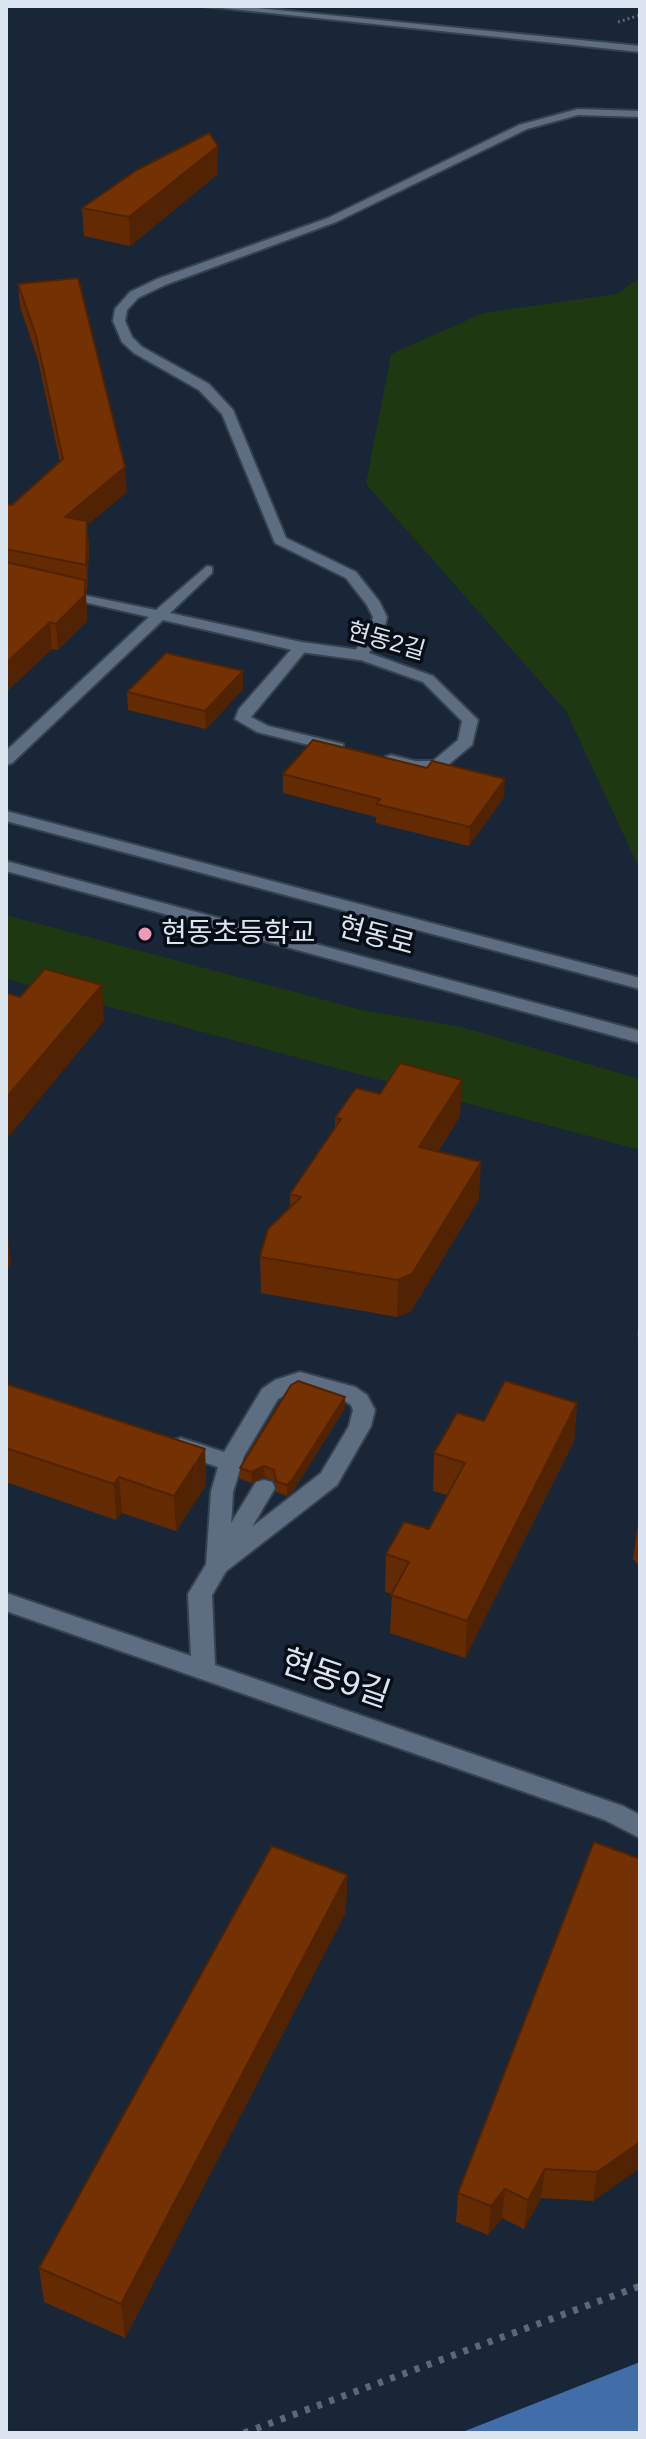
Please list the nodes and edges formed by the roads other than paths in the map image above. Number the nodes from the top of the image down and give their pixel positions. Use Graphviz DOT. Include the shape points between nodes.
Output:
graph roads {
  1 [pos="208,6"];
  2 [pos="640,49"];
  3 [pos="640,114"];
  4 [pos="207,570"];
  5 [pos="46,589"];
  6 [pos="161,616"];
  7 [pos="301,647"];
  8 [pos="360,655"];
  9 [pos="6,760"];
  10 [pos="6,816"];
  11 [pos="6,866"];
  12 [pos="640,984"];
  13 [pos="640,1037"];
  14 [pos="156,1437"];
  15 [pos="230,1463"];
  16 [pos="264,1488"];
  17 [pos="217,1566"];
  18 [pos="6,1602"];
  19 [pos="203,1670"];
  20 [pos="640,1827"];
  1 -- 2 [label="street"];
  3 -- 8 [label="street" via="578,112 523,127 332,220 161,282 134,295 121,309 126,339 204,387 228,413 280,540 351,575 374,604 380,617 377,630"];
  4 -- 6 [label="street"];
  5 -- 6 [label="street, 현동2길"];
  6 -- 7 [label="street, 현동2길"];
  6 -- 9 [label="street"];
  7 -- 8 [label="street, 현동2길"];
  7 -- 8 [label="street, 현동2길" via="243,719 263,729 415,766 437,766 466,742 470,720 428,679"];
  10 -- 12 [label="street, 현동로"];
  11 -- 13 [label="street, 현동로"];
  14 -- 15 [label="street"];
  15 -- 17 [label="street" via="222,1492"];
  15 -- 17 [label="street" via="270,1394 283,1385 300,1380 347,1392 364,1410 329,1479"];
  16 -- 17 [label="street"];
  17 -- 19 [label="street" via="200,1594"];
  18 -- 19 [label="street, 현동9길"];
  19 -- 20 [label="street, 현동9길" via="614,1813"];
}
